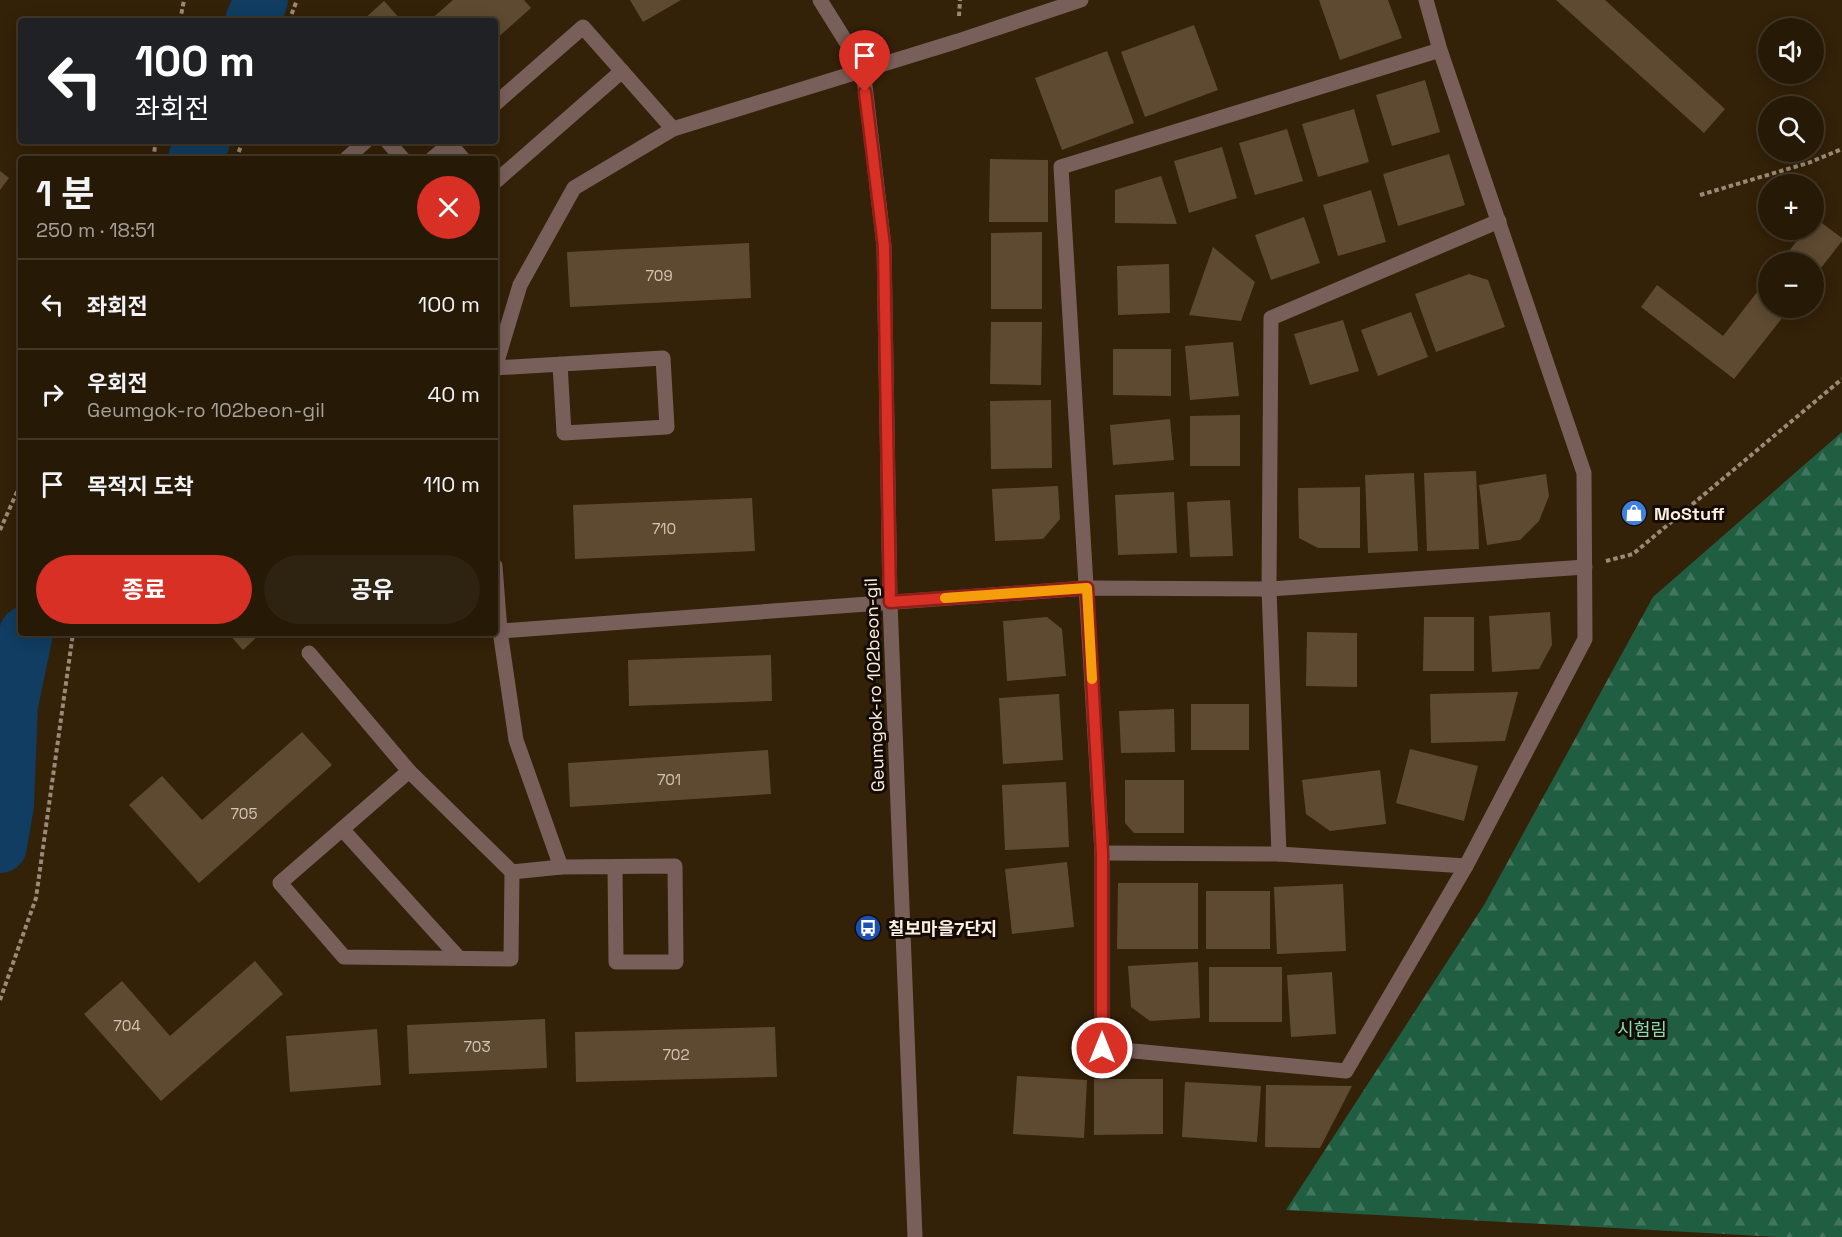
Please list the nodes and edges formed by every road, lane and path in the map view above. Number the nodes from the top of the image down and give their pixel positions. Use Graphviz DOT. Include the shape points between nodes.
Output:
graph roads {
  1 [pos="184,0"];
  2 [pos="297,0"];
  3 [pos="820,0"];
  4 [pos="1081,0"];
  5 [pos="1426,0"];
  6 [pos="181,18"];
  7 [pos="290,18"];
  8 [pos="1440,50"];
  9 [pos="862,69"];
  10 [pos="622,71"];
  11 [pos="498,101"];
  12 [pos="673,129"];
  13 [pos="363,144"];
  14 [pos="390,144"];
  15 [pos="449,144"];
  16 [pos="1842,149"];
  17 [pos="349,156"];
  18 [pos="400,156"];
  19 [pos="435,156"];
  20 [pos="498,179"];
  21 [pos="1700,195"];
  22 [pos="1500,221"];
  23 [pos="498,358"];
  24 [pos="560,364"];
  25 [pos="498,368"];
  26 [pos="1842,379"];
  27 [pos="18,490"];
  28 [pos="0,530"];
  29 [pos="1585,567"];
  30 [pos="1087,588"];
  31 [pos="1269,589"];
  32 [pos="890,602"];
  33 [pos="498,605"];
  34 [pos="500,631"];
  35 [pos="73,636"];
  36 [pos="309,653"];
  37 [pos="409,771"];
  38 [pos="342,829"];
  39 [pos="1102,853"];
  40 [pos="1279,854"];
  41 [pos="1466,866"];
  42 [pos="561,867"];
  43 [pos="615,867"];
  44 [pos="512,872"];
  45 [pos="459,958"];
  46 [pos="0,1000"];
  47 [pos="915,1237"];
  1 -- 6 [label="path"];
  2 -- 7 [label="path"];
  3 -- 9 [label="street, Geumgok-ro 102beon-gil"];
  4 -- 9 [label="street"];
  5 -- 8 [label="street"];
  8 -- 22 [label="street"];
  8 -- 30 [label="street" via="1061,167"];
  9 -- 12 [label="street"];
  9 -- 32 [label="street, Geumgok-ro 102beon-gil" via="884,246"];
  10 -- 11 [label="street" via="583,27"];
  10 -- 12 [label="street"];
  10 -- 20 [label="street"];
  12 -- 23 [label="street" via="574,188 520,285"];
  13 -- 17 [label="street"];
  14 -- 18 [label="street"];
  15 -- 19 [label="street"];
  16 -- 21 [label="path"];
  22 -- 29 [label="street" via="1584,473"];
  22 -- 31 [label="street" via="1271,318"];
  24 -- 24 [label="street" via="663,358 667,427 564,433"];
  24 -- 25 [label="street"];
  26 -- 29 [label="path" via="1633,554"];
  27 -- 28 [label="path"];
  29 -- 31 [label="street"];
  29 -- 41 [label="street" via="1585,639"];
  30 -- 31 [label="street"];
  30 -- 32 [label="street"];
  30 -- 39 [label="street"];
  31 -- 40 [label="street"];
  32 -- 34 [label="street"];
  32 -- 47 [label="street, Geumgok-ro 102beon-gil"];
  33 -- 34 [label="street"];
  34 -- 42 [label="street" via="516,740"];
  35 -- 46 [label="path" via="36,898"];
  36 -- 37 [label="street"];
  37 -- 38 [label="street"];
  37 -- 44 [label="street"];
  38 -- 45 [label="street"];
  38 -- 45 [label="street" via="280,883 344,957"];
  39 -- 40 [label="street"];
  39 -- 41 [label="street" via="1102,1048 1346,1071"];
  40 -- 41 [label="street"];
  42 -- 43 [label="street"];
  42 -- 44 [label="street"];
  43 -- 43 [label="street" via="675,866 676,962 616,962"];
  44 -- 45 [label="street" via="511,959"];
}
